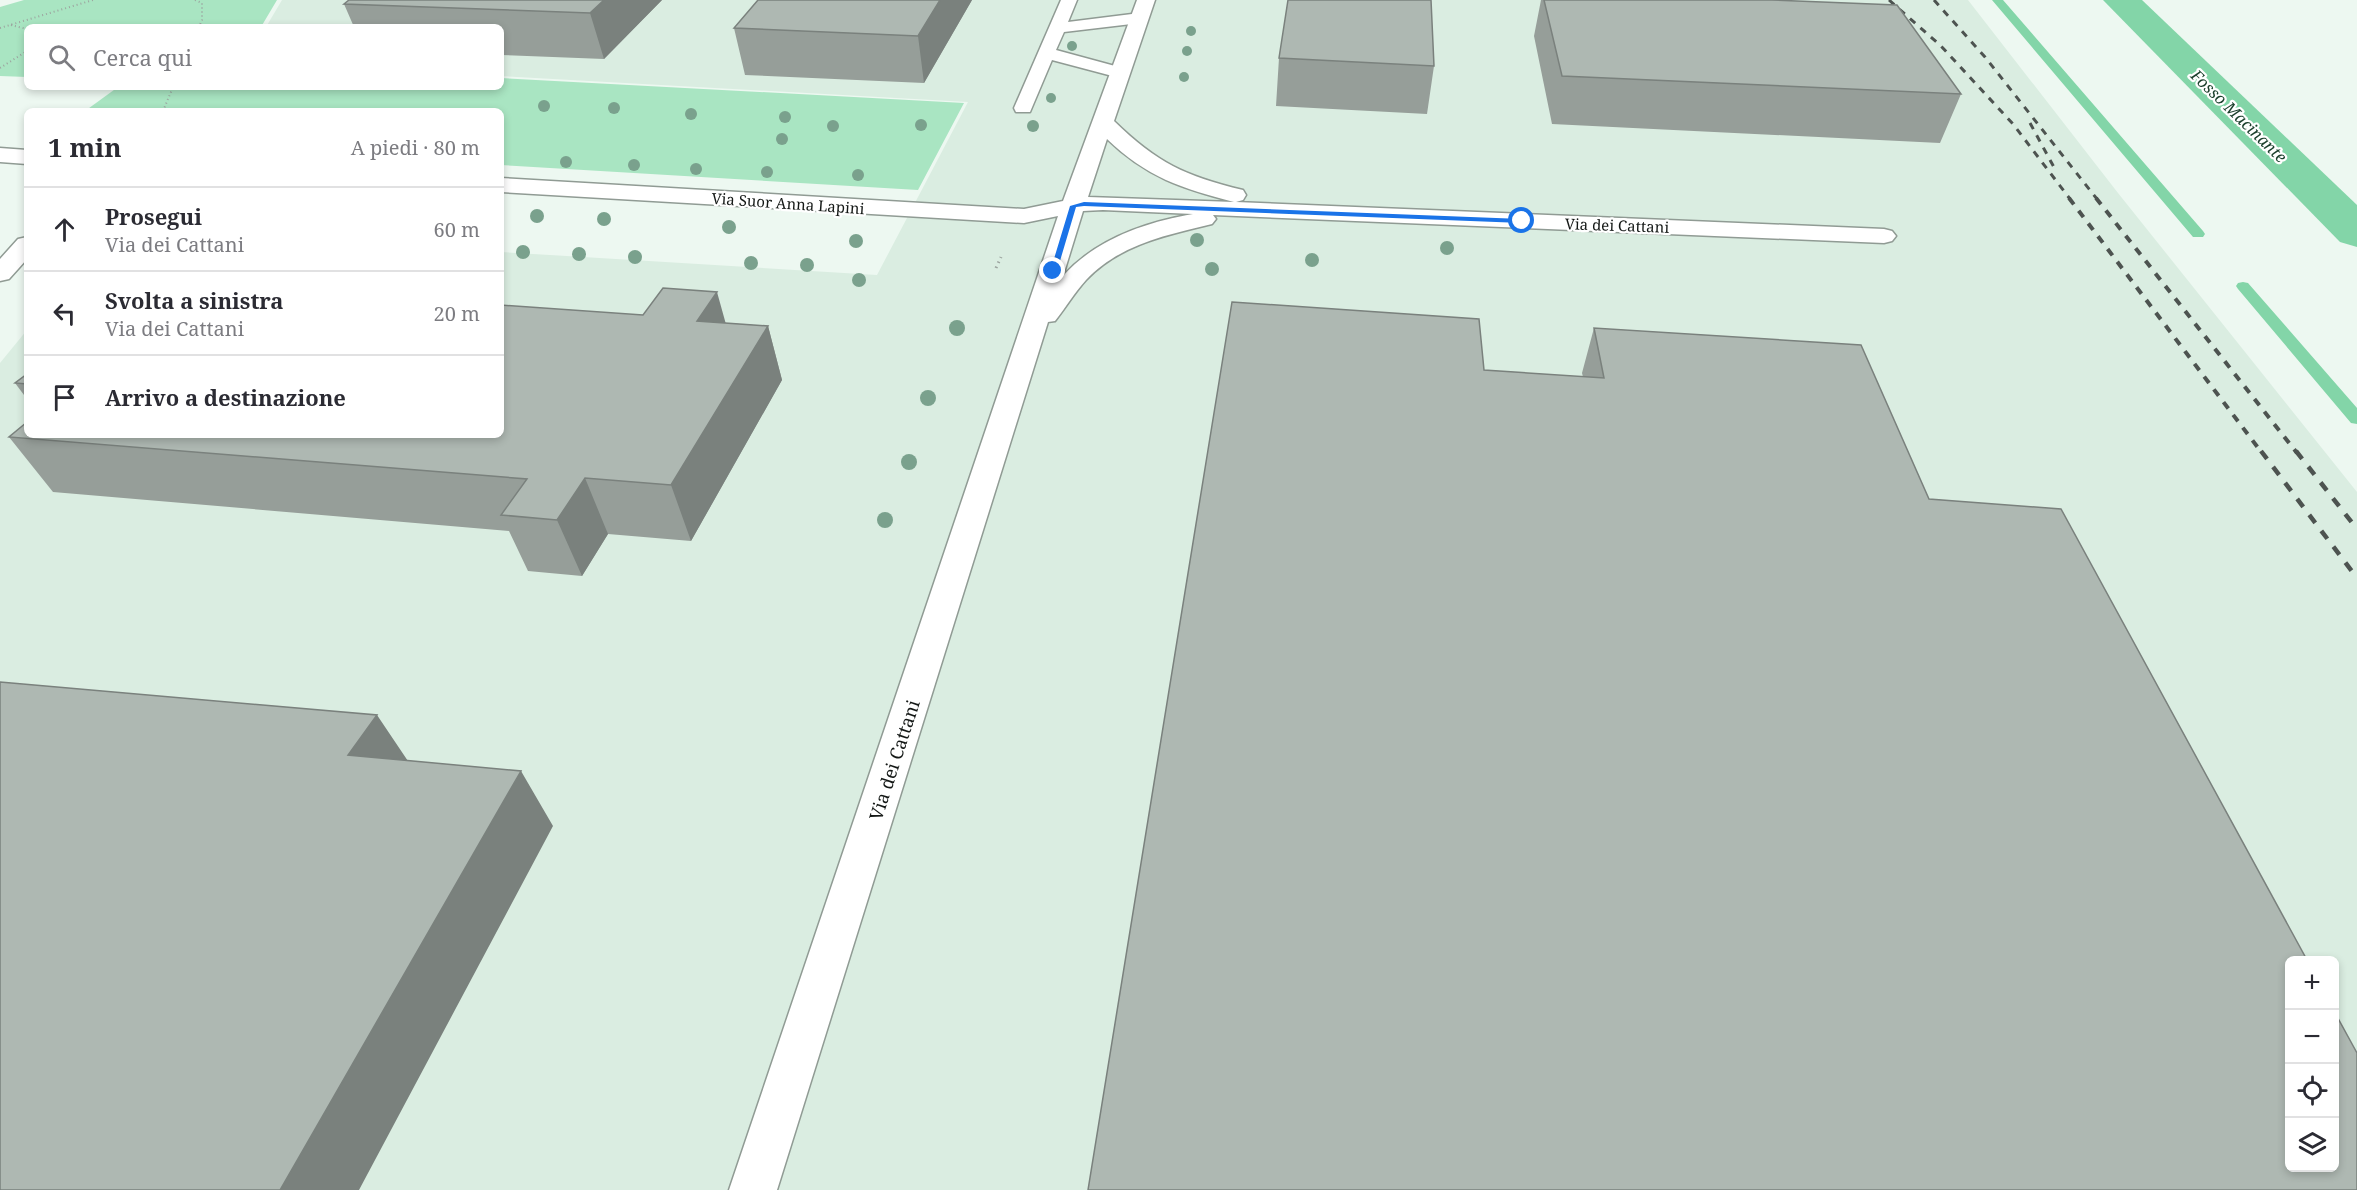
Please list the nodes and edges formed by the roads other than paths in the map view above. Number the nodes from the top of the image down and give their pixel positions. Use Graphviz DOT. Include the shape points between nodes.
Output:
graph roads {
  1 [pos="1069,0"];
  2 [pos="1143,9"];
  3 [pos="1057,28"];
  4 [pos="1046,53"];
  5 [pos="1120,73"];
  6 [pos="1023,108"];
  7 [pos="1103,123"];
  8 [pos="0,155"];
  9 [pos="24,157"];
  10 [pos="504,185"];
  11 [pos="1073,206"];
  12 [pos="1314,212"];
  13 [pos="1884,236"];
  14 [pos="24,247"];
  15 [pos="0,274"];
  16 [pos="1034,330"];
  17 [pos="753,1190"];
  1 -- 3 [label="lane"];
  2 -- 3 [label="lane"];
  2 -- 5 [label="street, Via dei Cattani"];
  3 -- 4 [label="lane"];
  4 -- 5 [label="lane"];
  4 -- 6 [label="lane"];
  5 -- 7 [label="street, Via dei Cattani"];
  7 -- 11 [label="street, Via dei Cattani"];
  7 -- 12 [label="street, Via dei Cattani" via="1137,156 1166,175 1233,195"];
  8 -- 9 [label="street"];
  10 -- 11 [label="street, Via Suor Anna Lapini" via="1024,216"];
  11 -- 12 [label="street, Via dei Cattani" via="1103,203"];
  11 -- 16 [label="street, Via dei Cattani"];
  12 -- 13 [label="street, Via dei Cattani"];
  12 -- 16 [label="street, Via dei Cattani" via="1197,220 1125,242 1079,272"];
  14 -- 15 [label="street"];
  16 -- 17 [label="street, Via dei Cattani"];
}
